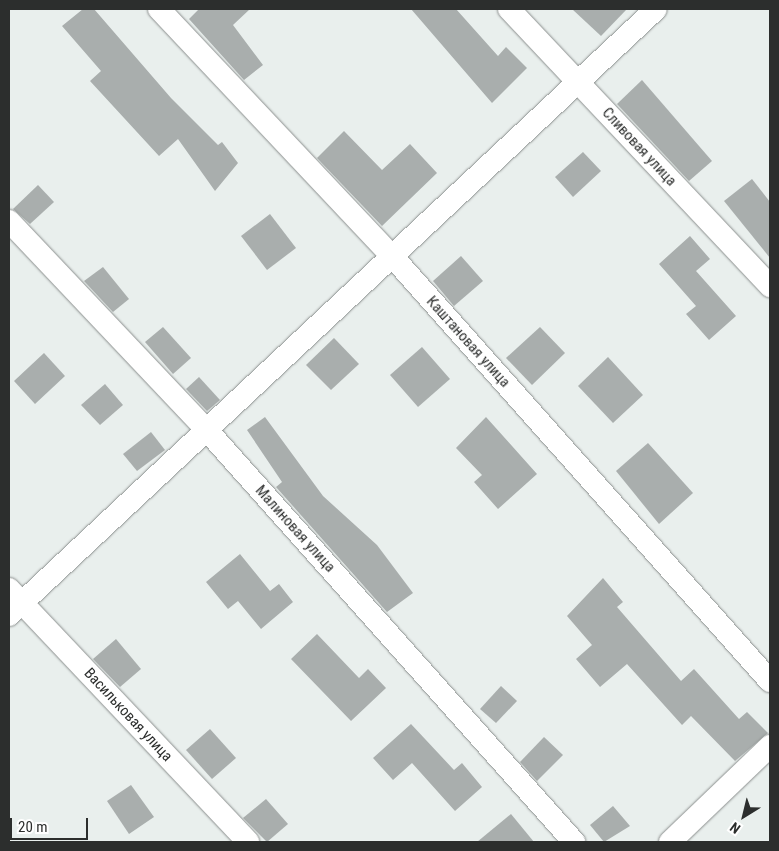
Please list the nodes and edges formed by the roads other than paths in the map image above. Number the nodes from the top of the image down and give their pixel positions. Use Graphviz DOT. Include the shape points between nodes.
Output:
graph roads {
  1 [pos="159,9"];
  2 [pos="509,9"];
  3 [pos="656,9"];
  4 [pos="577,81"];
  5 [pos="9,221"];
  6 [pos="392,256"];
  7 [pos="770,286"];
  8 [pos="205,428"];
  9 [pos="13,602"];
  10 [pos="770,681"];
  11 [pos="770,746"];
  12 [pos="248,842"];
  13 [pos="574,842"];
  14 [pos="670,842"];
  1 -- 6 [label="street, Каштановая улица"];
  2 -- 4 [label="street, Сливовая улица"];
  3 -- 4 [label="street"];
  4 -- 6 [label="street"];
  4 -- 7 [label="street, Сливовая улица"];
  5 -- 8 [label="street, Малиновая улица"];
  6 -- 8 [label="street"];
  6 -- 10 [label="street, Каштановая улица"];
  8 -- 9 [label="street"];
  8 -- 13 [label="street, Малиновая улица"];
  9 -- 12 [label="street, Васильковая улица"];
  11 -- 14 [label="street"];
}
